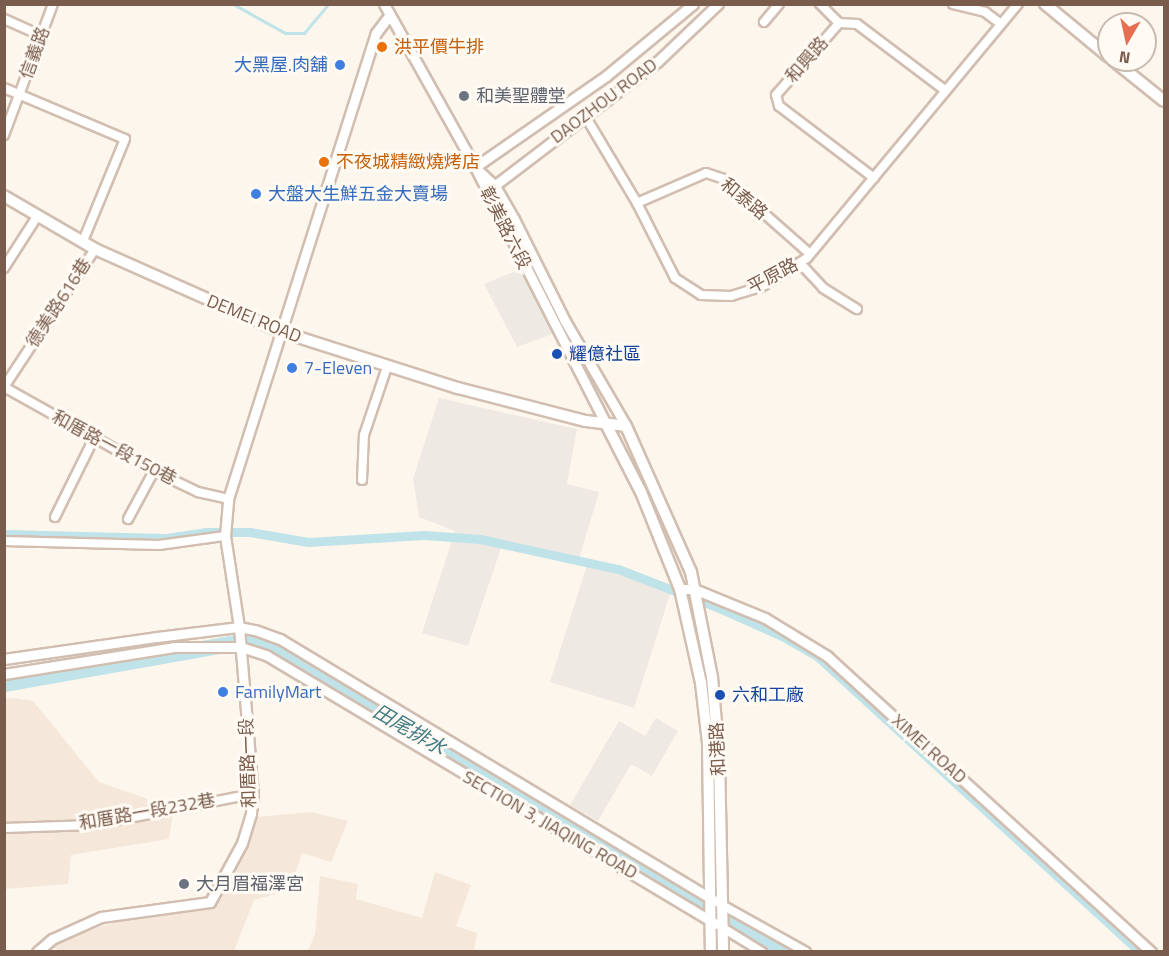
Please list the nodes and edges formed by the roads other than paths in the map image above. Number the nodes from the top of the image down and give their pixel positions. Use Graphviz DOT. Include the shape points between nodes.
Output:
graph roads {
  1 [pos="52,4"];
  2 [pos="384,4"];
  3 [pos="693,4"];
  4 [pos="718,4"];
  5 [pos="779,4"];
  6 [pos="820,4"];
  7 [pos="953,4"];
  8 [pos="1018,4"];
  9 [pos="1045,4"];
  10 [pos="389,16"];
  11 [pos="4,19"];
  12 [pos="764,22"];
  13 [pos="839,23"];
  14 [pos="1001,24"];
  15 [pos="42,36"];
  16 [pos="1097,47"];
  17 [pos="1128,72"];
  18 [pos="4,88"];
  19 [pos="946,91"];
  20 [pos="20,95"];
  21 [pos="1164,101"];
  22 [pos="584,114"];
  23 [pos="4,135"];
  24 [pos="475,167"];
  25 [pos="874,178"];
  26 [pos="495,186"];
  27 [pos="486,192"];
  28 [pos="4,196"];
  29 [pos="637,203"];
  30 [pos="38,215"];
  31 [pos="83,242"];
  32 [pos="95,249"];
  33 [pos="810,254"];
  34 [pos="800,263"];
  35 [pos="4,268"];
  36 [pos="857,309"];
  37 [pos="279,331"];
  38 [pos="387,367"];
  39 [pos="5,387"];
  40 [pos="606,424"];
  41 [pos="626,426"];
  42 [pos="93,440"];
  43 [pos="154,471"];
  44 [pos="362,480"];
  45 [pos="661,498"];
  46 [pos="228,499"];
  47 [pos="646,504"];
  48 [pos="55,517"];
  49 [pos="128,519"];
  50 [pos="225,536"];
  51 [pos="4,541"];
  52 [pos="680,589"];
  53 [pos="694,589"];
  54 [pos="239,631"];
  55 [pos="241,647"];
  56 [pos="4,658"];
  57 [pos="4,674"];
  58 [pos="253,794"];
  59 [pos="4,828"];
  60 [pos="710,901"];
  61 [pos="722,908"];
  62 [pos="711,920"];
  63 [pos="723,926"];
  64 [pos="37,951"];
  65 [pos="711,951"];
  66 [pos="723,951"];
  67 [pos="762,951"];
  68 [pos="806,951"];
  69 [pos="1152,951"];
  1 -- 15 [label="street, 信義路"];
  2 -- 10 [label="street"];
  3 -- 24 [label="street, DAOZHOU ROAD" via="606,76"];
  4 -- 22 [label="street, DAOZHOU ROAD" via="657,62"];
  5 -- 12 [label="street"];
  6 -- 13 [label="street"];
  7 -- 14 [label="street" via="985,12"];
  8 -- 14 [label="street, 平原路"];
  9 -- 16 [label="main road"];
  10 -- 24 [label="street"];
  10 -- 37 [label="street" via="376,33"];
  11 -- 15 [label="street"];
  13 -- 19 [label="street, 和興路" via="857,24"];
  13 -- 25 [label="street, 和興路" via="776,95 779,106"];
  14 -- 19 [label="street, 平原路"];
  15 -- 20 [label="street, 信義路"];
  17 -- 21 [label="main road"];
  18 -- 20 [label="street"];
  19 -- 25 [label="street, 平原路"];
  20 -- 23 [label="street, 信義路"];
  20 -- 31 [label="street" via="125,140"];
  22 -- 26 [label="street, DAOZHOU ROAD"];
  22 -- 29 [label="street, 平原路"];
  24 -- 26 [label="street, 彰美路六段"];
  24 -- 27 [label="street, 彰美路六段"];
  25 -- 33 [label="street, 平原路"];
  26 -- 27 [label="street, DAOZHOU ROAD"];
  26 -- 41 [label="street, 彰美路六段" via="565,321"];
  27 -- 40 [label="street, 彰美路六段"];
  28 -- 30 [label="main road, DEMEI ROAD"];
  29 -- 33 [label="street, 和泰路" via="706,173 725,179"];
  29 -- 34 [label="street, 平原路" via="675,278 701,295 731,296 761,287"];
  30 -- 31 [label="main road, DEMEI ROAD"];
  30 -- 35 [label="street"];
  31 -- 32 [label="main road, DEMEI ROAD"];
  32 -- 37 [label="main road, DEMEI ROAD"];
  32 -- 39 [label="street, 德美路616巷"];
  33 -- 34 [label="street, 平原路"];
  34 -- 36 [label="street" via="823,288"];
  37 -- 38 [label="main road, DEMEI ROAD"];
  37 -- 46 [label="street"];
  38 -- 40 [label="main road, DEMEI ROAD"];
  38 -- 44 [label="street" via="364,435"];
  39 -- 42 [label="street, 和厝路一段150巷"];
  40 -- 41 [label="main road, DEMEI ROAD"];
  40 -- 47 [label="main road, 彰美路六段"];
  41 -- 45 [label="main road, 彰美路六段"];
  42 -- 43 [label="street, 和厝路一段150巷"];
  42 -- 48 [label="street"];
  43 -- 46 [label="street, 和厝路一段150巷" via="198,492"];
  43 -- 49 [label="street"];
  45 -- 47 [label="main road"];
  45 -- 53 [label="main road, 彰美路六段"];
  46 -- 50 [label="street"];
  47 -- 52 [label="main road, 彰美路六段"];
  50 -- 51 [label="street" via="159,545"];
  50 -- 54 [label="street"];
  52 -- 53 [label="street, XIMEI ROAD"];
  52 -- 60 [label="main road, 和港路" via="708,743"];
  53 -- 61 [label="main road, 和港路" via="716,707"];
  53 -- 69 [label="street, XIMEI ROAD" via="765,618 827,656"];
  54 -- 55 [label="street, 和厝路一段"];
  54 -- 56 [label="street, SECTION 3, JIAQING ROAD"];
  54 -- 60 [label="street, SECTION 3, JIAQING ROAD" via="280,639"];
  55 -- 57 [label="street, SECTION 3, JIAQING ROAD" via="174,647"];
  55 -- 58 [label="street, 和厝路一段"];
  55 -- 62 [label="street, SECTION 3, JIAQING ROAD" via="267,655"];
  58 -- 59 [label="street, 和厝路一段232巷" via="93,825"];
  58 -- 64 [label="street, 和厝路一段" via="242,843 210,902 101,917 52,939"];
  60 -- 61 [label="street, SECTION 3, JIAQING ROAD"];
  60 -- 62 [label="main road, 和港路"];
  61 -- 63 [label="main road, 和港路"];
  61 -- 68 [label="street"];
  62 -- 63 [label="street, SECTION 3, JIAQING ROAD"];
  62 -- 65 [label="main road"];
  63 -- 66 [label="main road"];
  63 -- 67 [label="street"];
}
